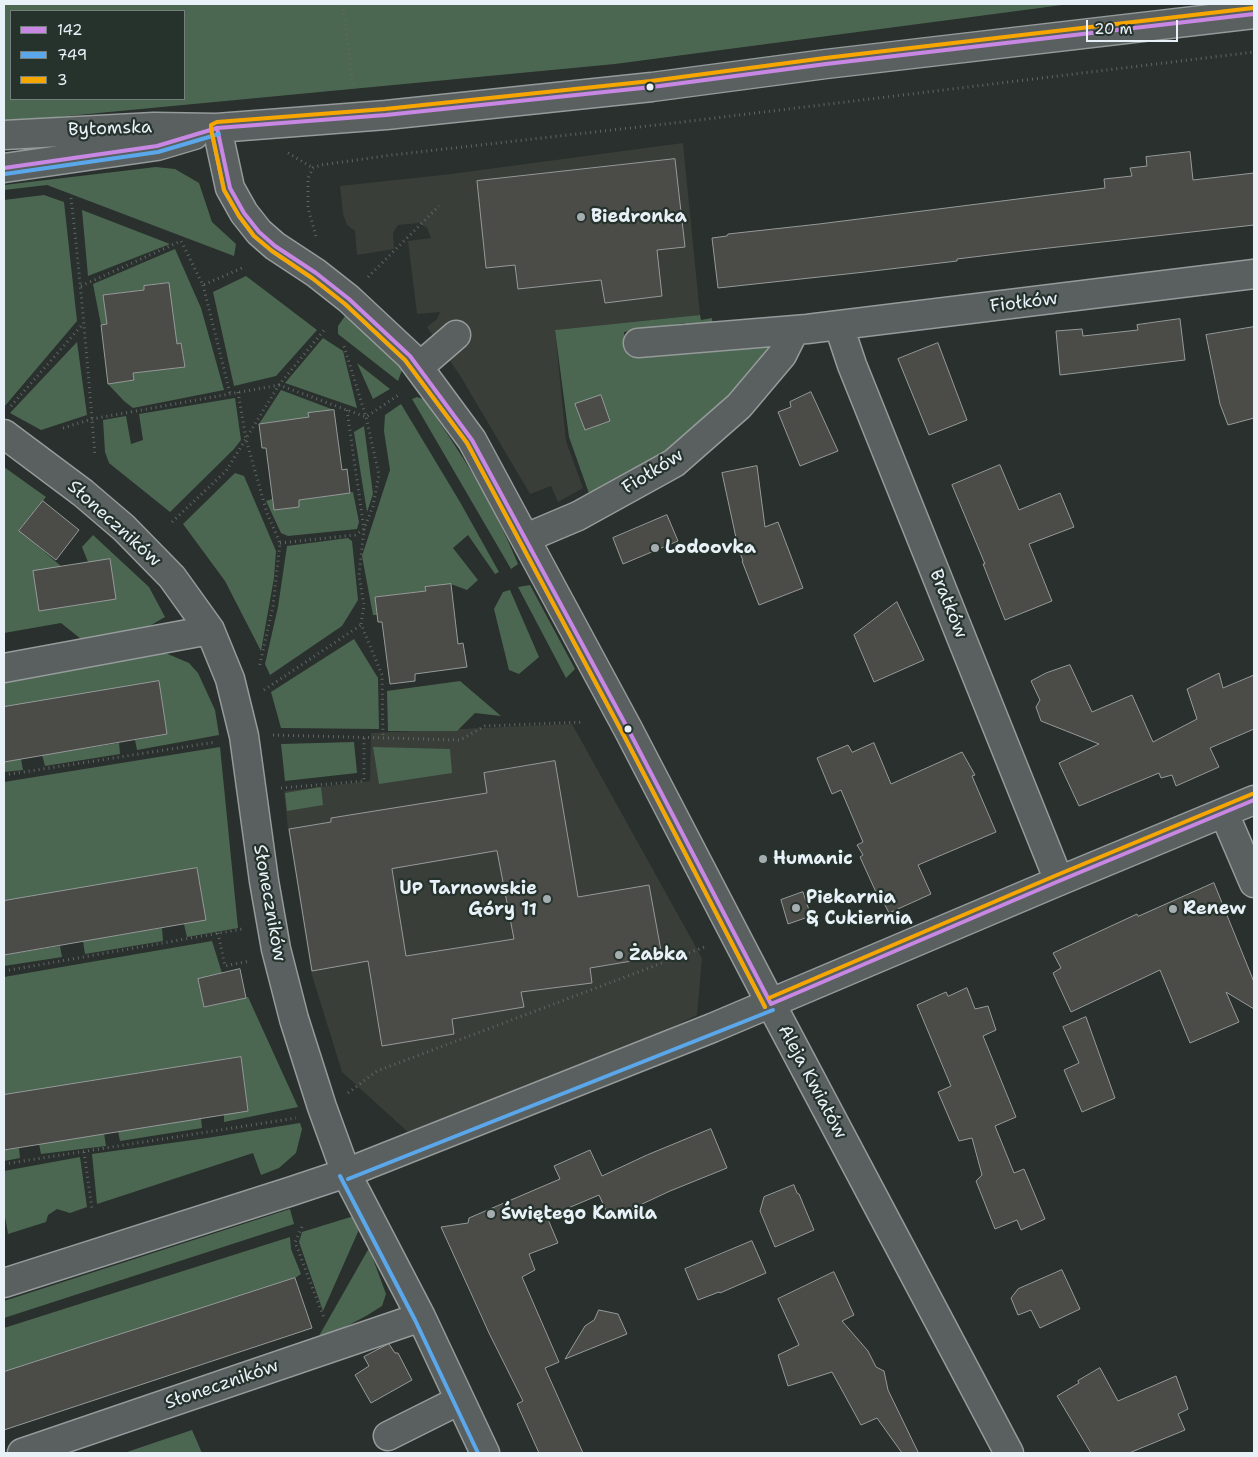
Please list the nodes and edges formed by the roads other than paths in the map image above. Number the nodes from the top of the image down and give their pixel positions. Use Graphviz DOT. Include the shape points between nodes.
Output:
graph roads {
  1 [pos="1254,14"];
  2 [pos="217,128"];
  3 [pos="4,134"];
  4 [pos="4,168"];
  5 [pos="1254,274"];
  6 [pos="839,326"];
  7 [pos="794,331"];
  8 [pos="456,336"];
  9 [pos="638,343"];
  10 [pos="419,367"];
  11 [pos="4,434"];
  12 [pos="526,538"];
  13 [pos="210,630"];
  14 [pos="4,668"];
  15 [pos="1254,800"];
  16 [pos="1224,813"];
  17 [pos="1059,881"];
  18 [pos="1254,883"];
  19 [pos="771,1004"];
  20 [pos="346,1172"];
  21 [pos="4,1283"];
  22 [pos="421,1316"];
  23 [pos="460,1400"];
  24 [pos="388,1436"];
  25 [pos="22,1453"];
  26 [pos="484,1453"];
  27 [pos="1009,1453"];
  1 -- 2 [label="street, Bytomska" via="652,87 386,115"];
  2 -- 3 [label="street, Bytomska" via="154,127"];
  2 -- 4 [label="street, Bytomska" via="157,146"];
  2 -- 10 [label="street, Aleja Kwiatów" via="230,188 259,232 349,299"];
  5 -- 6 [label="street, Fiołków"];
  6 -- 7 [label="street, Fiołków"];
  6 -- 17 [label="street, Bratków"];
  7 -- 9 [label="street, Fiołków"];
  7 -- 12 [label="street, Fiołków" via="782,355 739,406 674,462 578,516"];
  8 -- 10 [label="street"];
  10 -- 12 [label="street, Aleja Kwiatów" via="472,440"];
  11 -- 13 [label="street, Słoneczników" via="124,528 172,576"];
  12 -- 19 [label="street, Aleja Kwiatów"];
  13 -- 14 [label="street"];
  13 -- 20 [label="street, Słoneczników" via="230,679 244,736 276,949 297,1028"];
  15 -- 16 [label="street"];
  16 -- 17 [label="street"];
  16 -- 18 [label="street"];
  17 -- 19 [label="street"];
  19 -- 20 [label="street"];
  19 -- 27 [label="street, Aleja Kwiatów"];
  20 -- 21 [label="street"];
  20 -- 22 [label="street, Słoneczników"];
  22 -- 23 [label="street, Słoneczników"];
  22 -- 25 [label="street, Słoneczników"];
  23 -- 24 [label="street"];
  23 -- 26 [label="street, Słoneczników"];
}
